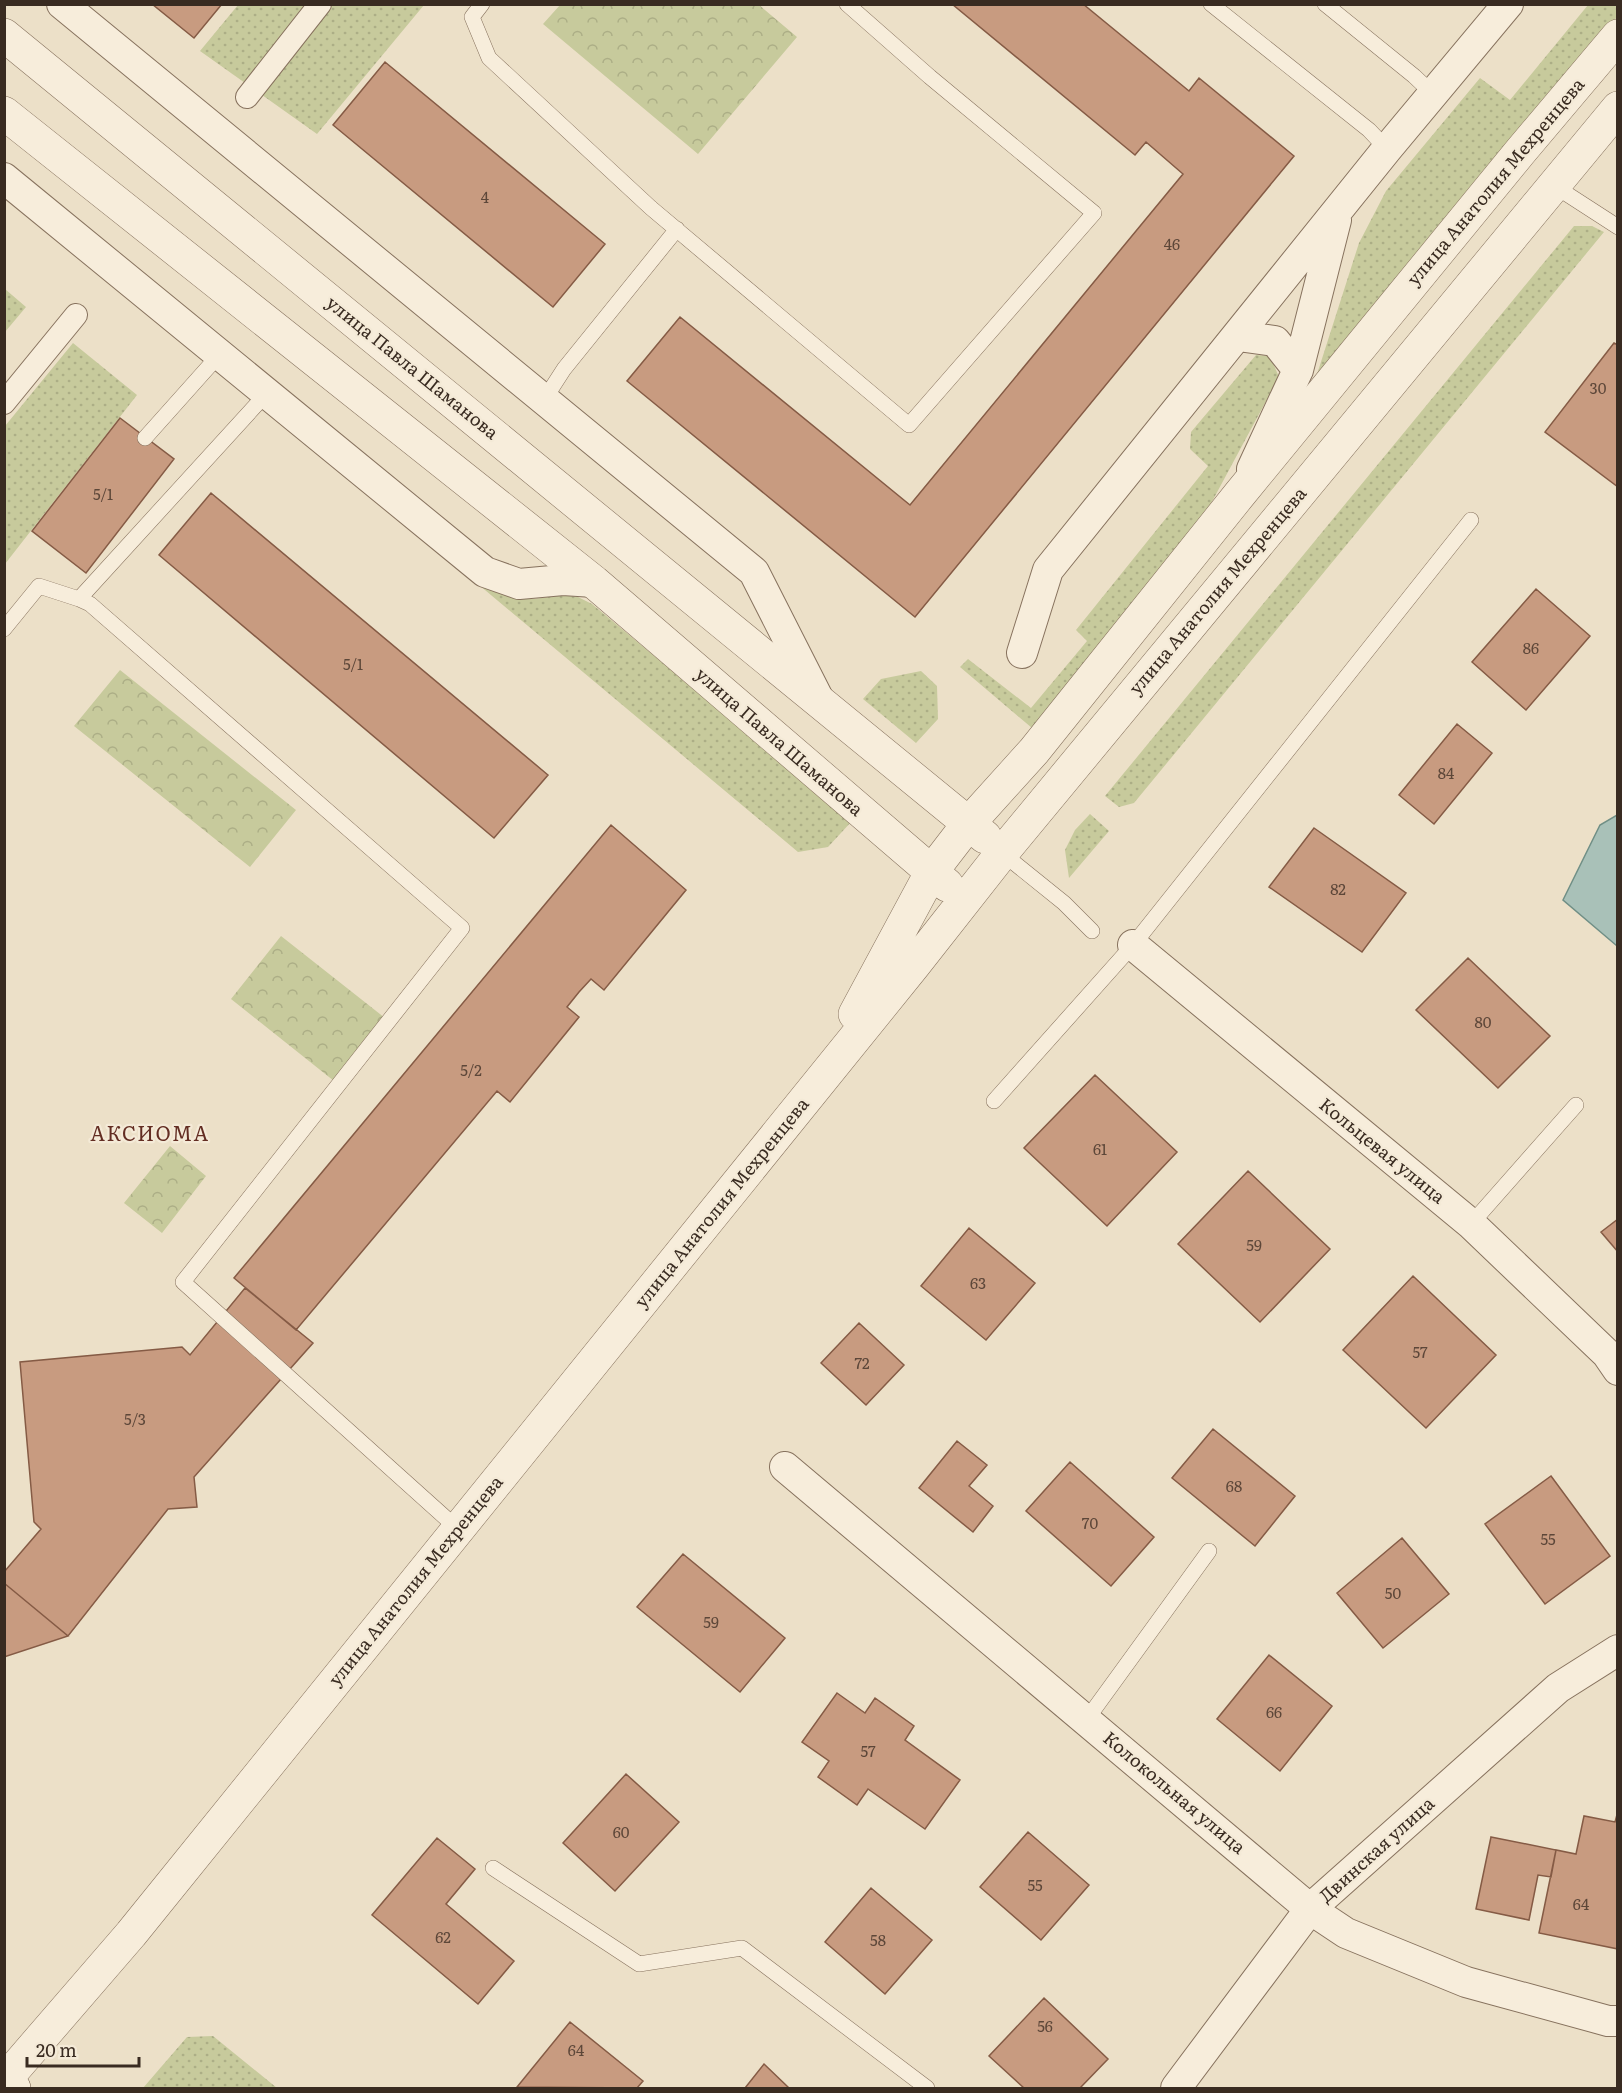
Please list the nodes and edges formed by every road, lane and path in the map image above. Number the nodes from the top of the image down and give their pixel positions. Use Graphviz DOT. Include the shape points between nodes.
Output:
graph roads {
  1 [pos="62,4"];
  2 [pos="320,4"];
  3 [pos="482,4"];
  4 [pos="847,4"];
  5 [pos="1211,4"];
  6 [pos="1324,4"];
  7 [pos="1508,4"];
  8 [pos="4,35"];
  9 [pos="1617,36"];
  10 [pos="1434,94"];
  11 [pos="247,97"];
  12 [pos="1617,108"];
  13 [pos="4,113"];
  14 [pos="1387,149"];
  15 [pos="4,178"];
  16 [pos="1553,185"];
  17 [pos="1338,211"];
  18 [pos="1617,227"];
  19 [pos="676,229"];
  20 [pos="76,315"];
  21 [pos="1238,336"];
  22 [pos="220,354"];
  23 [pos="1299,370"];
  24 [pos="267,393"];
  25 [pos="544,400"];
  26 [pos="4,403"];
  27 [pos="145,438"];
  28 [pos="1239,495"];
  29 [pos="1471,520"];
  30 [pos="594,582"];
  31 [pos="79,599"];
  32 [pos="4,629"];
  33 [pos="1022,653"];
  34 [pos="819,700"];
  35 [pos="969,823"];
  36 [pos="1002,853"];
  37 [pos="932,871"];
  38 [pos="964,901"];
  39 [pos="1092,931"];
  40 [pos="1133,945"];
  41 [pos="823,1077"];
  42 [pos="994,1101"];
  43 [pos="1576,1106"];
  44 [pos="1471,1224"];
  45 [pos="1617,1370"];
  46 [pos="785,1467"];
  47 [pos="458,1529"];
  48 [pos="1209,1551"];
  49 [pos="1617,1650"];
  50 [pos="1087,1719"];
  51 [pos="493,1868"];
  52 [pos="1310,1909"];
  53 [pos="1617,2021"];
  54 [pos="4,2081"];
  55 [pos="14,2088"];
  56 [pos="927,2088"];
  57 [pos="1176,2088"];
  1 -- 25 [label="street, улица Павла Шаманова"];
  2 -- 11 [label="street"];
  3 -- 19 [label="lane" via="472,16 489,58"];
  4 -- 19 [label="lane" via="1094,213 909,425"];
  5 -- 14 [label="lane" via="1369,130"];
  6 -- 10 [label="lane"];
  7 -- 10 [label="street, улица Анатолия Мехренцева"];
  8 -- 34 [label="street, улица Павла Шаманова"];
  9 -- 28 [label="street, улица Анатолия Мехренцева"];
  10 -- 14 [label="street, улица Анатолия Мехренцева"];
  12 -- 16 [label="street, улица Анатолия Мехренцева"];
  13 -- 30 [label="street, улица Павла Шаманова"];
  14 -- 17 [label="street, улица Анатолия Мехренцева"];
  15 -- 22 [label="street"];
  16 -- 18 [label="lane"];
  16 -- 36 [label="street, улица Анатолия Мехренцева"];
  17 -- 21 [label="street, улица Анатолия Мехренцева"];
  17 -- 23 [label="street, улица Анатолия Мехренцева"];
  19 -- 25 [label="lane" via="564,369"];
  20 -- 26 [label="street"];
  21 -- 23 [label="street" via="1275,341"];
  21 -- 33 [label="street, улица Анатолия Мехренцева" via="1048,570"];
  22 -- 24 [label="street"];
  22 -- 27 [label="lane"];
  23 -- 28 [label="street, улица Анатолия Мехренцева"];
  24 -- 30 [label="street" via="485,572 519,584"];
  24 -- 31 [label="lane"];
  25 -- 34 [label="street, улица Павла Шаманова" via="754,572"];
  28 -- 35 [label="street, улица Анатолия Мехренцева" via="1034,751"];
  29 -- 40 [label="lane"];
  30 -- 37 [label="street, улица Павла Шаманова"];
  31 -- 32 [label="lane" via="39,586"];
  31 -- 47 [label="lane" via="90,604 462,928 183,1282"];
  34 -- 35 [label="street, улица Павла Шаманова"];
  35 -- 36 [label="street, улица Павла Шаманова"];
  35 -- 37 [label="street, улица Анатолия Мехренцева"];
  36 -- 38 [label="street, улица Анатолия Мехренцева"];
  36 -- 39 [label="lane"];
  37 -- 38 [label="street, улица Павла Шаманова"];
  37 -- 41 [label="street, улица Анатолия Мехренцева"];
  38 -- 41 [label="street, улица Анатолия Мехренцева"];
  40 -- 42 [label="lane"];
  40 -- 44 [label="street, Кольцевая улица"];
  41 -- 47 [label="street, улица Анатолия Мехренцева"];
  43 -- 44 [label="lane"];
  44 -- 45 [label="street, Кольцевая улица" via="1607,1354"];
  46 -- 50 [label="street, Колокольная улица"];
  47 -- 54 [label="street, улица Анатолия Мехренцева" via="131,1934"];
  48 -- 50 [label="lane"];
  49 -- 52 [label="street, Двинская улица" via="1558,1688"];
  50 -- 52 [label="street, Колокольная улица"];
  51 -- 56 [label="lane" via="639,1964 742,1948"];
  52 -- 53 [label="street, Колокольная улица" via="1346,1933 1466,1982"];
  52 -- 57 [label="street, Двинская улица"];
  54 -- 55 [label="street"];
}
